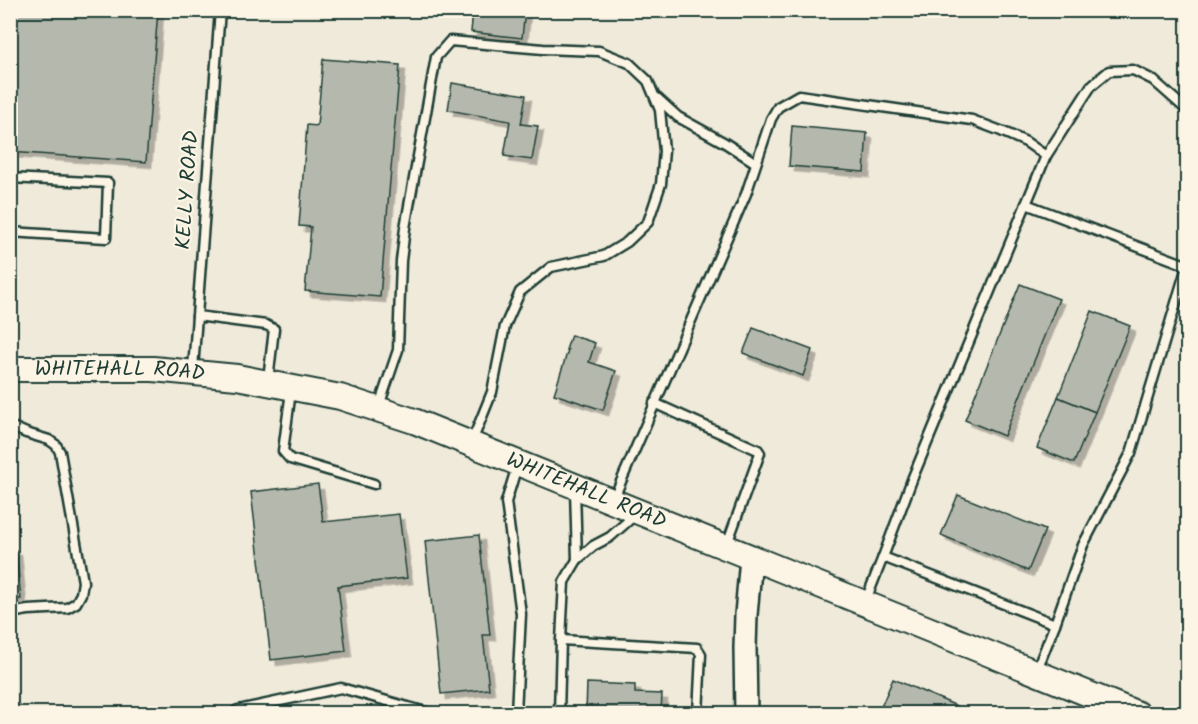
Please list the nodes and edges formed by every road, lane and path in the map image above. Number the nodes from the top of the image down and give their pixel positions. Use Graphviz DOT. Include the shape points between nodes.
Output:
graph roads {
  1 [pos="219,10"];
  2 [pos="654,96"];
  3 [pos="1188,111"];
  4 [pos="1046,156"];
  5 [pos="756,164"];
  6 [pos="10,178"];
  7 [pos="1026,204"];
  8 [pos="10,232"];
  9 [pos="1187,264"];
  10 [pos="197,316"];
  11 [pos="10,369"];
  12 [pos="193,373"];
  13 [pos="268,383"];
  14 [pos="291,387"];
  15 [pos="654,403"];
  16 [pos="378,409"];
  17 [pos="10,426"];
  18 [pos="471,444"];
  19 [pos="518,463"];
  20 [pos="374,484"];
  21 [pos="574,486"];
  22 [pos="613,501"];
  23 [pos="638,512"];
  24 [pos="726,547"];
  25 [pos="883,557"];
  26 [pos="751,558"];
  27 [pos="577,560"];
  28 [pos="865,603"];
  29 [pos="10,613"];
  30 [pos="1055,624"];
  31 [pos="561,640"];
  32 [pos="1036,673"];
  33 [pos="232,714"];
  34 [pos="433,714"];
  35 [pos="514,714"];
  36 [pos="559,714"];
  37 [pos="698,714"];
  38 [pos="746,714"];
  39 [pos="1138,714"];
  1 -- 10 [label="lane, KELLY ROAD"];
  2 -- 5 [label="lane" via="678,117"];
  2 -- 16 [label="lane" via="648,81 629,63 599,51 450,40 436,57 400,261 398,350"];
  2 -- 18 [label="lane" via="660,110 664,151 661,184 648,222 604,256 551,267 520,292 505,326 492,392"];
  3 -- 4 [label="lane" via="1153,80 1132,70 1109,71 1091,86"];
  4 -- 5 [label="lane" via="1026,142 972,120 799,95 778,106"];
  4 -- 7 [label="lane"];
  5 -- 15 [label="lane"];
  6 -- 8 [label="lane" via="108,183 106,238"];
  7 -- 9 [label="lane"];
  7 -- 25 [label="lane"];
  9 -- 30 [label="lane" via="1131,453 1083,545"];
  10 -- 12 [label="lane, KELLY ROAD"];
  10 -- 13 [label="lane" via="274,329"];
  11 -- 12 [label="main road, WHITEHALL ROAD" via="153,369"];
  12 -- 13 [label="main road, WHITEHALL ROAD"];
  13 -- 14 [label="main road, WHITEHALL ROAD"];
  14 -- 16 [label="main road, WHITEHALL ROAD"];
  14 -- 20 [label="lane" via="283,451 290,459"];
  15 -- 22 [label="lane"];
  15 -- 24 [label="lane" via="760,453"];
  16 -- 18 [label="main road, WHITEHALL ROAD"];
  17 -- 29 [label="lane" via="50,440 60,452 83,582 76,603 67,608"];
  18 -- 19 [label="main road, WHITEHALL ROAD"];
  19 -- 21 [label="main road, WHITEHALL ROAD"];
  19 -- 35 [label="lane" via="506,502 521,614"];
  21 -- 22 [label="main road, WHITEHALL ROAD"];
  21 -- 27 [label="lane"];
  22 -- 23 [label="main road, WHITEHALL ROAD"];
  23 -- 24 [label="main road, WHITEHALL ROAD"];
  23 -- 27 [label="lane"];
  24 -- 26 [label="main road, WHITEHALL ROAD"];
  25 -- 28 [label="lane"];
  25 -- 30 [label="lane"];
  26 -- 28 [label="main road, WHITEHALL ROAD"];
  26 -- 38 [label="street" via="746,615"];
  27 -- 31 [label="lane" via="564,582"];
  28 -- 32 [label="main road, WHITEHALL ROAD"];
  30 -- 32 [label="lane"];
  31 -- 36 [label="lane"];
  31 -- 37 [label="lane" via="697,648 701,654"];
  32 -- 39 [label="main road, WHITEHALL ROAD"];
  33 -- 34 [label="lane" via="341,688"];
}
